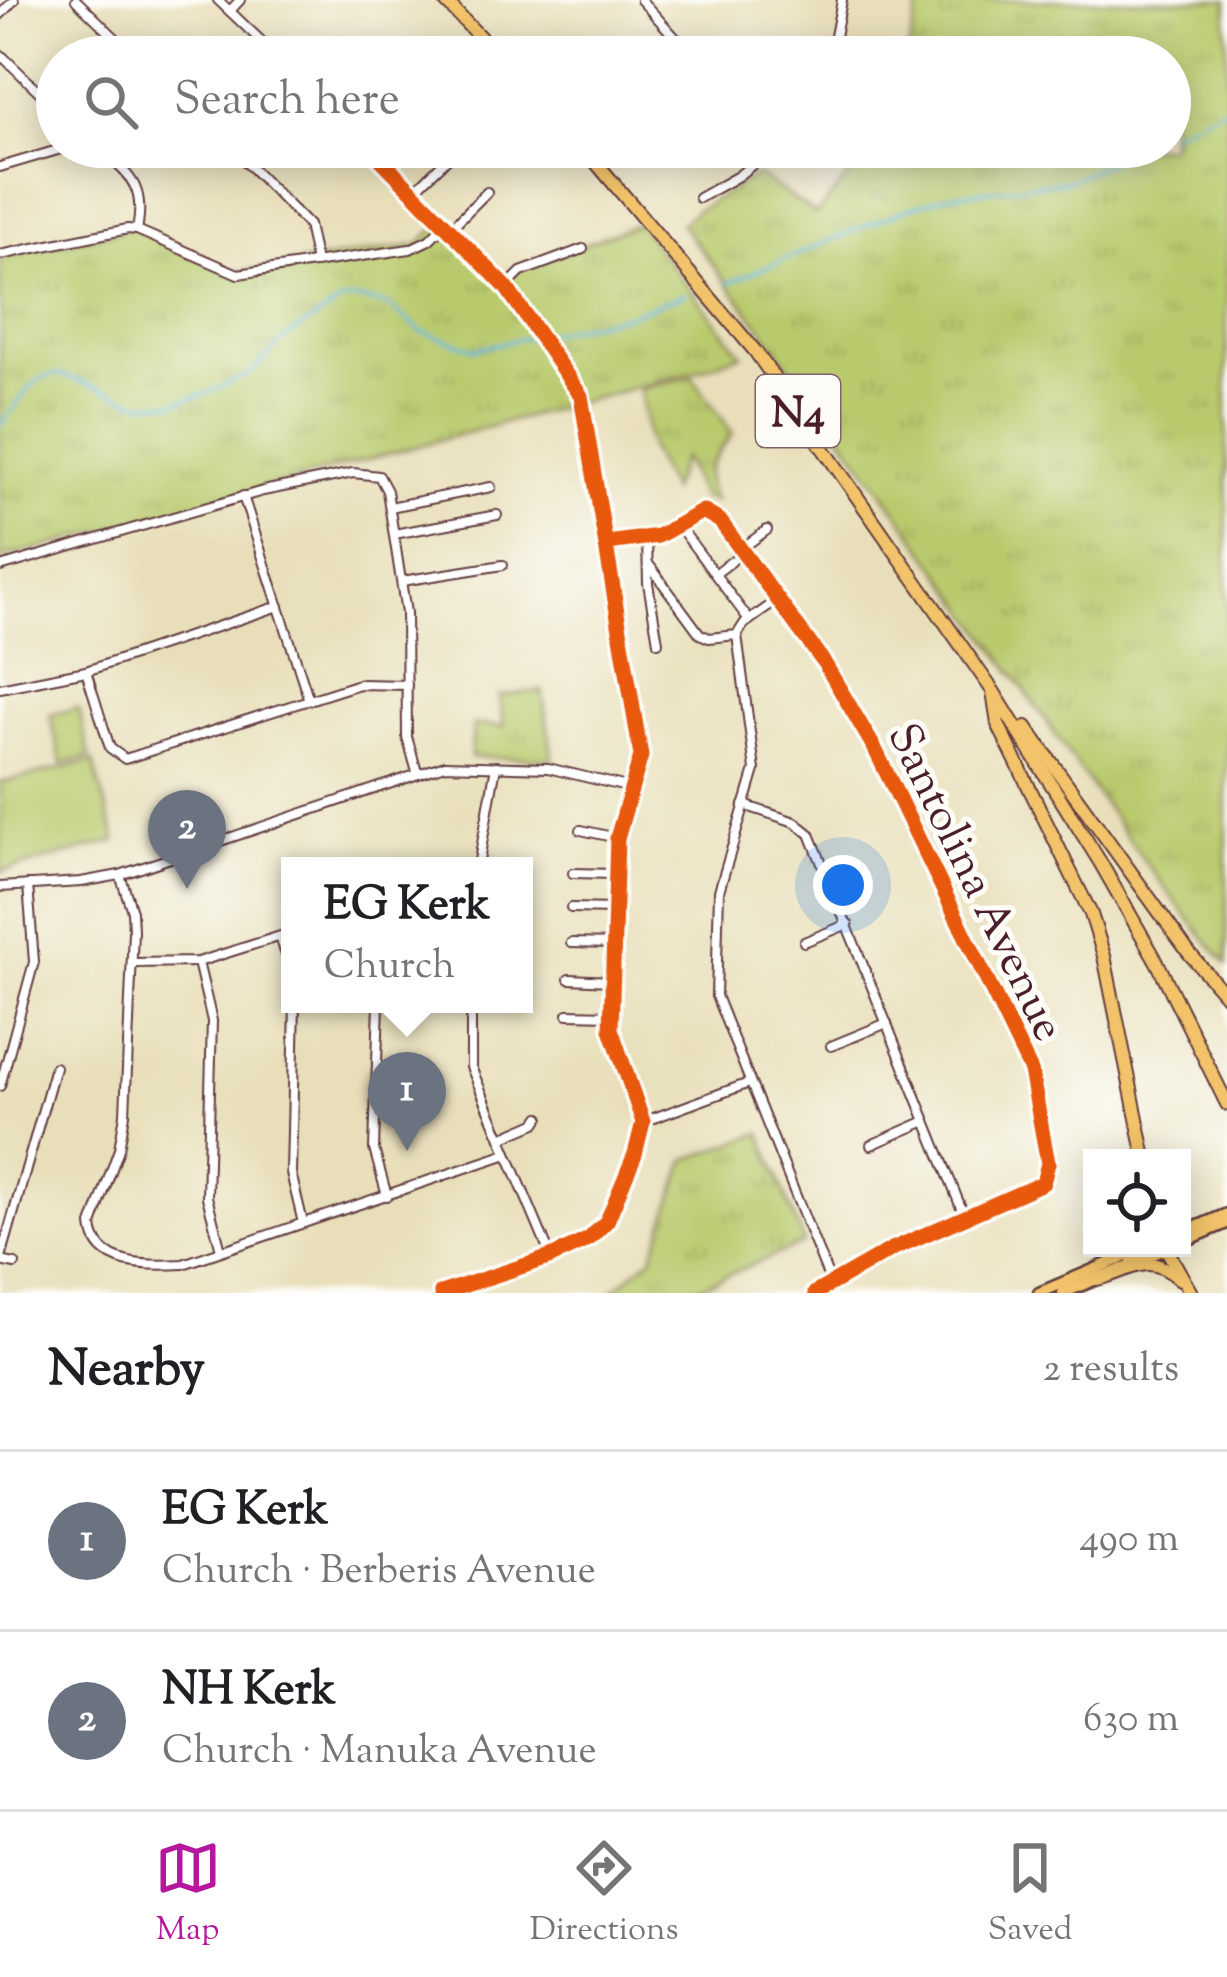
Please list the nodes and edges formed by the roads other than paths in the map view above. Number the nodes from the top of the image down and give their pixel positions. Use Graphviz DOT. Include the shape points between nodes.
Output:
graph roads {
  1 [pos="14,0"];
  2 [pos="76,0"];
  3 [pos="218,0"];
  4 [pos="240,0"];
  5 [pos="444,0"];
  6 [pos="640,0"];
  7 [pos="842,0"];
  8 [pos="230,11"];
  9 [pos="0,15"];
  10 [pos="113,36"];
  11 [pos="256,36"];
  12 [pos="479,36"];
  13 [pos="673,36"];
  14 [pos="835,36"];
  15 [pos="0,54"];
  16 [pos="36,89"];
  17 [pos="36,156"];
  18 [pos="0,167"];
  19 [pos="119,168"];
  20 [pos="253,168"];
  21 [pos="390,168"];
  22 [pos="438,168"];
  23 [pos="601,168"];
  24 [pos="748,168"];
  25 [pos="413,192"];
  26 [pos="488,192"];
  27 [pos="699,198"];
  28 [pos="447,227"];
  29 [pos="137,230"];
  30 [pos="583,249"];
  31 [pos="0,255"];
  32 [pos="316,263"];
  33 [pos="506,287"];
  34 [pos="490,488"];
  35 [pos="242,496"];
  36 [pos="390,507"];
  37 [pos="497,515"];
  38 [pos="679,526"];
  39 [pos="767,530"];
  40 [pos="394,534"];
  41 [pos="647,538"];
  42 [pos="608,543"];
  43 [pos="741,549"];
  44 [pos="732,561"];
  45 [pos="502,565"];
  46 [pos="650,566"];
  47 [pos="0,568"];
  48 [pos="715,574"];
  49 [pos="402,581"];
  50 [pos="778,600"];
  51 [pos="279,606"];
  52 [pos="749,620"];
  53 [pos="736,635"];
  54 [pos="658,642"];
  55 [pos="86,671"];
  56 [pos="407,685"];
  57 [pos="0,688"];
  58 [pos="993,691"];
  59 [pos="309,700"];
  60 [pos="496,766"];
  61 [pos="417,772"];
  62 [pos="632,788"];
  63 [pos="744,805"];
  64 [pos="581,830"];
  65 [pos="617,838"];
  66 [pos="480,857"];
  67 [pos="573,873"];
  68 [pos="615,874"];
  69 [pos="120,875"];
  70 [pos="28,885"];
  71 [pos="0,886"];
  72 [pos="572,908"];
  73 [pos="614,909"];
  74 [pos="848,923"];
  75 [pos="281,936"];
  76 [pos="804,942"];
  77 [pos="571,944"];
  78 [pos="613,944"];
  79 [pos="198,962"];
  80 [pos="131,963"];
  81 [pos="569,980"];
  82 [pos="612,980"];
  83 [pos="1227,997"];
  84 [pos="296,1013"];
  85 [pos="379,1013"];
  86 [pos="471,1013"];
  87 [pos="568,1014"];
  88 [pos="611,1016"];
  89 [pos="887,1023"];
  90 [pos="831,1046"];
  91 [pos="55,1067"];
  92 [pos="749,1083"];
  93 [pos="0,1086"];
  94 [pos="1227,1104"];
  95 [pos="374,1116"];
  96 [pos="402,1117"];
  97 [pos="540,1117"];
  98 [pos="926,1121"];
  99 [pos="644,1122"];
  100 [pos="501,1138"];
  101 [pos="871,1144"];
  102 [pos="1143,1149"];
  103 [pos="508,1154"];
  104 [pos="387,1196"];
  105 [pos="964,1215"];
  106 [pos="1227,1219"];
  107 [pos="302,1223"];
  108 [pos="1191,1230"];
  109 [pos="1191,1237"];
  110 [pos="221,1250"];
  111 [pos="551,1257"];
  112 [pos="1122,1257"];
  113 [pos="1146,1257"];
  114 [pos="1171,1257"];
  115 [pos="1118,1259"];
  116 [pos="0,1261"];
  117 [pos="15,1264"];
  118 [pos="1096,1279"];
  119 [pos="1180,1279"];
  120 [pos="832,1286"];
  121 [pos="460,1290"];
  122 [pos="442,1293"];
  123 [pos="814,1293"];
  124 [pos="1039,1293"];
  125 [pos="1064,1293"];
  126 [pos="1191,1293"];
  1 -- 9 [label="street"];
  2 -- 10 [label="street"];
  3 -- 8 [label="street"];
  4 -- 8 [label="street"];
  5 -- 12 [label="highway"];
  6 -- 13 [label="street"];
  7 -- 14 [label="street"];
  8 -- 11 [label="street"];
  15 -- 16 [label="street"];
  17 -- 18 [label="street"];
  19 -- 29 [label="street" via="137,186"];
  20 -- 32 [label="street" via="308,225"];
  21 -- 25 [label="street"];
  22 -- 25 [label="street"];
  23 -- 58 [label="highway, N4" via="755,351"];
  24 -- 27 [label="street"];
  25 -- 28 [label="street"];
  26 -- 28 [label="street"];
  28 -- 32 [label="street" via="415,247"];
  28 -- 33 [label="street"];
  29 -- 31 [label="street"];
  29 -- 32 [label="street" via="230,273"];
  30 -- 33 [label="street" via="521,272"];
  33 -- 42 [label="street" via="581,396"];
  34 -- 36 [label="street"];
  35 -- 36 [label="street" via="353,473 379,476"];
  35 -- 47 [label="street"];
  35 -- 51 [label="street"];
  36 -- 40 [label="street"];
  37 -- 40 [label="street"];
  38 -- 41 [label="street, Santolina Avenue"];
  38 -- 43 [label="street, Santolina Avenue" via="707,511"];
  38 -- 48 [label="street"];
  39 -- 43 [label="street"];
  40 -- 49 [label="street"];
  41 -- 42 [label="street, Santolina Avenue"];
  41 -- 46 [label="street"];
  42 -- 62 [label="street" via="641,756"];
  43 -- 50 [label="street, Santolina Avenue"];
  44 -- 48 [label="street"];
  45 -- 49 [label="street"];
  46 -- 53 [label="street" via="700,634"];
  46 -- 54 [label="street"];
  48 -- 52 [label="street"];
  49 -- 56 [label="street"];
  50 -- 52 [label="street"];
  50 -- 105 [label="street, Santolina Avenue" via="858,717 1035,1084 1043,1183"];
  51 -- 55 [label="street"];
  51 -- 59 [label="street"];
  52 -- 53 [label="street"];
  53 -- 63 [label="street" via="755,753"];
  55 -- 57 [label="street"];
  55 -- 59 [label="street" via="110,748 125,759"];
  56 -- 59 [label="street" via="359,684"];
  56 -- 61 [label="street" via="406,736"];
  58 -- 83 [label="highway"];
  58 -- 94 [label="highway, N4" via="1123,902"];
  58 -- 102 [label="highway" via="1006,743 1091,914"];
  60 -- 61 [label="street"];
  60 -- 62 [label="street" via="548,768"];
  60 -- 66 [label="street"];
  61 -- 69 [label="street"];
  62 -- 65 [label="street"];
  63 -- 74 [label="street" via="810,834"];
  63 -- 92 [label="street" via="719,891 715,988"];
  64 -- 65 [label="street"];
  65 -- 68 [label="street"];
  67 -- 68 [label="street"];
  68 -- 73 [label="street"];
  69 -- 70 [label="street"];
  69 -- 80 [label="street" via="132,911"];
  70 -- 71 [label="street"];
  70 -- 93 [label="street" via="34,962"];
  72 -- 73 [label="street"];
  73 -- 78 [label="street"];
  74 -- 76 [label="street"];
  74 -- 89 [label="street"];
  75 -- 79 [label="street"];
  77 -- 78 [label="street"];
  78 -- 82 [label="street"];
  79 -- 80 [label="street"];
  79 -- 110 [label="street" via="212,1022 207,1197"];
  80 -- 110 [label="street" via="124,1131 95,1208 93,1237 105,1254 126,1261 183,1264"];
  81 -- 82 [label="street"];
  82 -- 88 [label="street"];
  84 -- 107 [label="street" via="291,1173"];
  85 -- 95 [label="street"];
  86 -- 100 [label="street" via="471,1067"];
  87 -- 88 [label="street"];
  88 -- 99 [label="street"];
  89 -- 90 [label="street"];
  89 -- 98 [label="street"];
  91 -- 116 [label="street"];
  92 -- 99 [label="street"];
  92 -- 120 [label="street"];
  95 -- 96 [label="street"];
  95 -- 104 [label="street"];
  97 -- 100 [label="street"];
  98 -- 101 [label="street"];
  98 -- 105 [label="street"];
  99 -- 111 [label="street" via="607,1221"];
  100 -- 103 [label="street"];
  103 -- 104 [label="street"];
  103 -- 111 [label="street"];
  104 -- 107 [label="street"];
  105 -- 120 [label="street, Santolina Avenue"];
  106 -- 108 [label="main road"];
  106 -- 109 [label="main road"];
  107 -- 110 [label="street"];
  111 -- 121 [label="street"];
  112 -- 115 [label="highway"];
  113 -- 118 [label="main road"];
  114 -- 119 [label="highway"];
  115 -- 124 [label="main road"];
  116 -- 117 [label="street"];
  118 -- 119 [label="highway" via="1148,1262"];
  118 -- 125 [label="main road"];
  119 -- 126 [label="highway"];
  120 -- 123 [label="street, Santolina Avenue"];
  121 -- 122 [label="street"];
}
